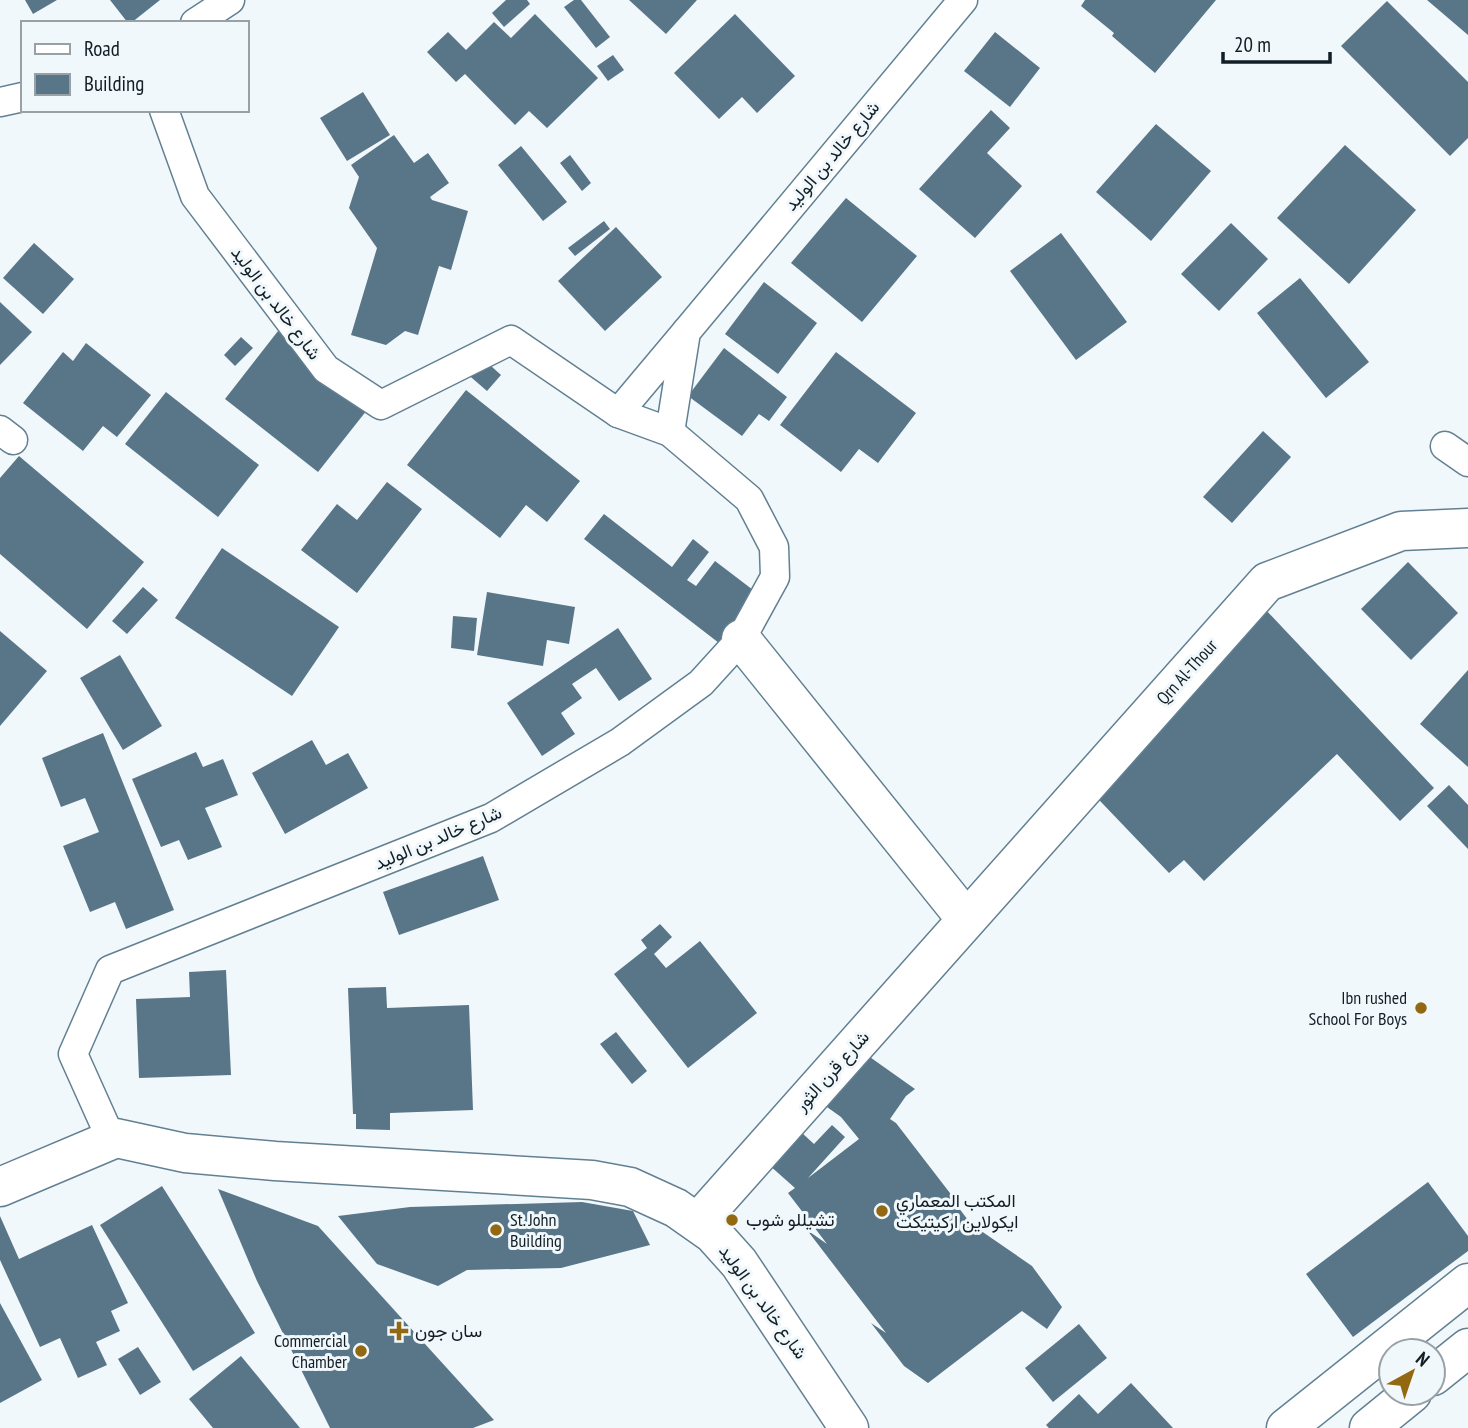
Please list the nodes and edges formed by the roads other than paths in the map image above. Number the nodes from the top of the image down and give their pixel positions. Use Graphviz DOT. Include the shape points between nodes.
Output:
graph roads {
  1 [pos="230,0"];
  2 [pos="963,0"];
  3 [pos="198,21"];
  4 [pos="21,97"];
  5 [pos="0,102"];
  6 [pos="165,112"];
  7 [pos="685,332"];
  8 [pos="618,413"];
  9 [pos="670,432"];
  10 [pos="1445,446"];
  11 [pos="1468,462"];
  12 [pos="1468,528"];
  13 [pos="741,639"];
  14 [pos="966,919"];
  15 [pos="116,1138"];
  16 [pos="0,1187"];
  17 [pos="698,1222"];
  18 [pos="1468,1283"];
  19 [pos="1468,1348"];
  20 [pos="1447,1365"];
  21 [pos="849,1428"];
  22 [pos="1286,1428"];
  1 -- 3 [label="street"];
  2 -- 7 [label="street, شارع خالد بن الوليد"];
  4 -- 5 [label="street"];
  6 -- 8 [label="street, شارع خالد بن الوليد" via="194,196 326,369 381,405 511,340"];
  7 -- 8 [label="street, شارع خالد بن الوليد"];
  7 -- 9 [label="street"];
  8 -- 9 [label="street, شارع خالد بن الوليد"];
  9 -- 13 [label="street, شارع خالد بن الوليد" via="749,499 774,547 775,577"];
  10 -- 11 [label="street"];
  12 -- 14 [label="street, Qrn Al-Thour" via="1401,531 1267,582"];
  13 -- 14 [label="street"];
  13 -- 15 [label="street, شارع خالد بن الوليد" via="701,683 620,742 491,818 110,970 74,1054 108,1132"];
  14 -- 17 [label="street, شارع قرن الثور"];
  15 -- 16 [label="street"];
  15 -- 17 [label="street, شارع خالد بن الوليد" via="223,1157 592,1180 649,1194"];
  17 -- 21 [label="street, شارع خالد بن الوليد" via="739,1263"];
  18 -- 22 [label="street"];
  19 -- 20 [label="street"];
}
